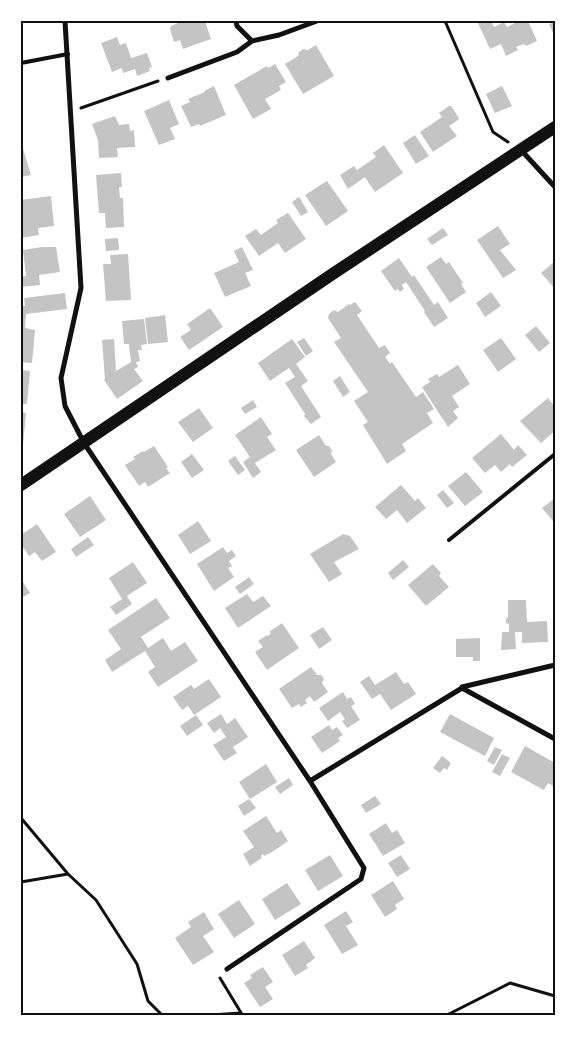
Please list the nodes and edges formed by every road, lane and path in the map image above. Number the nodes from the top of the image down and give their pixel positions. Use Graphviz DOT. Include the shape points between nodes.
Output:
graph roads {
  1 [pos="65,21"];
  2 [pos="236,21"];
  3 [pos="317,21"];
  4 [pos="445,21"];
  5 [pos="252,41"];
  6 [pos="68,54"];
  7 [pos="21,63"];
  8 [pos="168,78"];
  9 [pos="72,112"];
  10 [pos="555,127"];
  11 [pos="521,150"];
  12 [pos="555,187"];
  13 [pos="84,443"];
  14 [pos="555,454"];
  15 [pos="21,484"];
  16 [pos="449,540"];
  17 [pos="555,665"];
  18 [pos="462,688"];
  19 [pos="555,739"];
  20 [pos="310,780"];
  21 [pos="21,818"];
  22 [pos="68,874"];
  23 [pos="21,882"];
  24 [pos="227,969"];
  25 [pos="555,996"];
  26 [pos="242,1015"];
  27 [pos="174,1016"];
  28 [pos="195,1016"];
  29 [pos="445,1016"];
  1 -- 6 [label="street"];
  2 -- 5 [label="street"];
  3 -- 5 [label="street"];
  4 -- 11 [label="path" via="493,132"];
  5 -- 8 [label="street" via="237,52"];
  6 -- 7 [label="lane"];
  6 -- 9 [label="street"];
  8 -- 9 [label="path"];
  9 -- 13 [label="street" via="81,288 61,378 65,406"];
  10 -- 11 [label="main road"];
  11 -- 12 [label="street"];
  11 -- 13 [label="main road"];
  13 -- 15 [label="main road"];
  13 -- 20 [label="street"];
  14 -- 16 [label="lane"];
  17 -- 18 [label="street"];
  18 -- 19 [label="street"];
  18 -- 20 [label="street"];
  20 -- 24 [label="street" via="364,868 361,879"];
  21 -- 22 [label="path"];
  22 -- 23 [label="path"];
  22 -- 27 [label="path" via="96,900 137,964 148,1001 162,1015"];
  24 -- 26 [label="path" via="220,978"];
  25 -- 29 [label="path" via="510,982"];
  26 -- 28 [label="path"];
}
